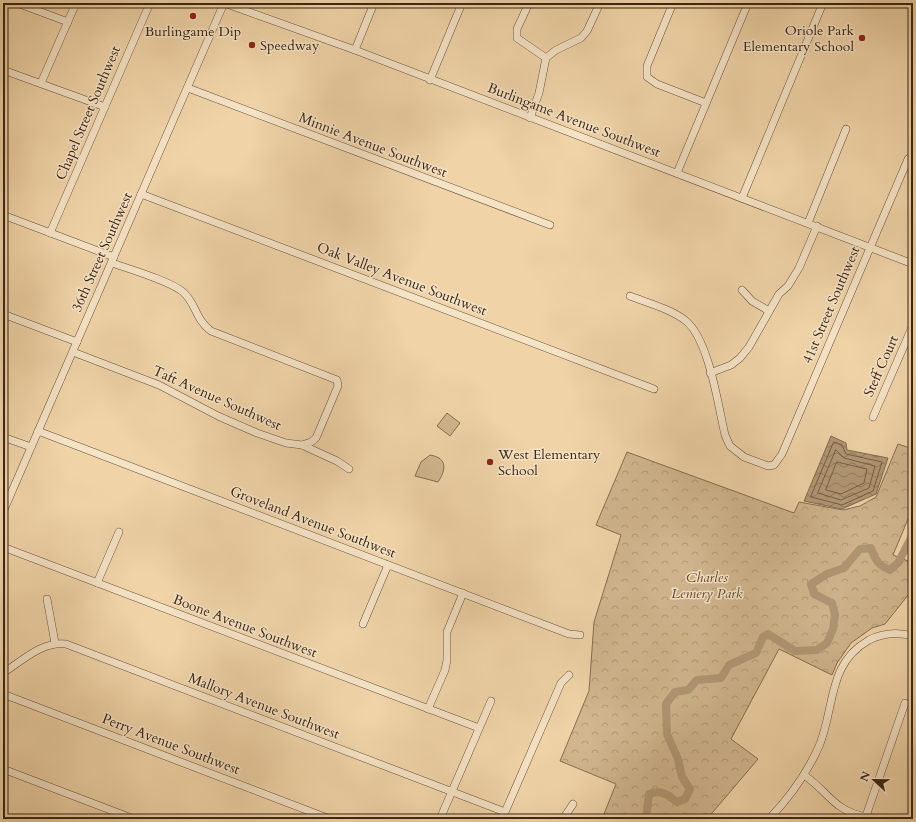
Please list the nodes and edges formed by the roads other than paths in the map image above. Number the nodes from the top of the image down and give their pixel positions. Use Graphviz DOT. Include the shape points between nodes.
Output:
graph roads {
  1 [pos="17,3"];
  2 [pos="76,3"];
  3 [pos="150,3"];
  4 [pos="224,3"];
  5 [pos="374,3"];
  6 [pos="462,3"];
  7 [pos="529,3"];
  8 [pos="600,3"];
  9 [pos="673,3"];
  10 [pos="748,3"];
  11 [pos="823,3"];
  12 [pos="68,22"];
  13 [pos="355,50"];
  14 [pos="546,58"];
  15 [pos="4,72"];
  16 [pos="430,80"];
  17 [pos="41,83"];
  18 [pos="188,88"];
  19 [pos="706,103"];
  20 [pos="105,107"];
  21 [pos="530,118"];
  22 [pos="846,129"];
  23 [pos="912,156"];
  24 [pos="677,173"];
  25 [pos="142,194"];
  26 [pos="742,198"];
  27 [pos="3,215"];
  28 [pos="808,223"];
  29 [pos="550,226"];
  30 [pos="817,226"];
  31 [pos="50,233"];
  32 [pos="871,248"];
  33 [pos="113,260"];
  34 [pos="913,264"];
  35 [pos="742,290"];
  36 [pos="630,296"];
  37 [pos="769,311"];
  38 [pos="3,314"];
  39 [pos="913,325"];
  40 [pos="77,342"];
  41 [pos="73,352"];
  42 [pos="710,373"];
  43 [pos="654,389"];
  44 [pos="873,417"];
  45 [pos="38,431"];
  46 [pos="3,437"];
  47 [pos="302,445"];
  48 [pos="31,447"];
  49 [pos="349,469"];
  50 [pos="3,512"];
  51 [pos="119,532"];
  52 [pos="3,547"];
  53 [pos="388,565"];
  54 [pos="97,583"];
  55 [pos="463,593"];
  56 [pos="47,599"];
  57 [pos="363,624"];
  58 [pos="580,635"];
  59 [pos="913,636"];
  60 [pos="55,643"];
  61 [pos="3,673"];
  62 [pos="569,675"];
  63 [pos="3,694"];
  64 [pos="491,701"];
  65 [pos="905,703"];
  66 [pos="428,709"];
  67 [pos="479,728"];
  68 [pos="3,769"];
  69 [pos="804,775"];
  70 [pos="452,792"];
  71 [pos="573,804"];
  72 [pos="503,816"];
  73 [pos="866,818"];
  74 [pos="134,819"];
  75 [pos="330,819"];
  76 [pos="440,819"];
  77 [pos="563,819"];
  78 [pos="769,819"];
  1 -- 12 [label="street"];
  2 -- 12 [label="street"];
  3 -- 20 [label="street, Chapel Street Southwest"];
  4 -- 13 [label="street, Burlingame Avenue Southwest"];
  4 -- 18 [label="street, 36th Street Southwest"];
  5 -- 13 [label="street"];
  6 -- 16 [label="street"];
  7 -- 14 [label="street" via="517,29 517,38"];
  8 -- 14 [label="street" via="581,38"];
  9 -- 19 [label="street" via="647,66 647,77 657,84"];
  10 -- 19 [label="street"];
  11 -- 26 [label="street"];
  12 -- 17 [label="street"];
  13 -- 16 [label="street, Burlingame Avenue Southwest"];
  14 -- 21 [label="street" via="539,93"];
  15 -- 17 [label="street"];
  16 -- 21 [label="street, Burlingame Avenue Southwest"];
  17 -- 20 [label="street"];
  18 -- 25 [label="street, 36th Street Southwest"];
  18 -- 29 [label="street, Minnie Avenue Southwest"];
  19 -- 24 [label="street"];
  20 -- 31 [label="street, Chapel Street Southwest"];
  21 -- 24 [label="street, Burlingame Avenue Southwest"];
  22 -- 28 [label="street"];
  23 -- 32 [label="street, 41st Street Southwest" via="908,159"];
  24 -- 26 [label="street, Burlingame Avenue Southwest"];
  25 -- 33 [label="street, 36th Street Southwest"];
  25 -- 43 [label="street, Oak Valley Avenue Southwest"];
  26 -- 28 [label="street, Burlingame Avenue Southwest"];
  27 -- 31 [label="street"];
  28 -- 30 [label="street, Burlingame Avenue Southwest"];
  30 -- 32 [label="street, Burlingame Avenue Southwest"];
  30 -- 37 [label="street" via="799,268"];
  31 -- 33 [label="street"];
  32 -- 34 [label="street, Burlingame Avenue Southwest"];
  32 -- 42 [label="street, 41st Street Southwest" via="782,454 774,465 768,466 744,457 730,446"];
  33 -- 40 [label="street, 36th Street Southwest"];
  33 -- 47 [label="street" via="183,292 202,325 212,331 332,377 338,382 316,438"];
  35 -- 37 [label="street" via="752,301"];
  36 -- 42 [label="street" via="675,314 691,326 702,345"];
  37 -- 42 [label="street" via="740,358 731,365"];
  38 -- 40 [label="street"];
  39 -- 44 [label="street, Steff Court"];
  40 -- 41 [label="street, 36th Street Southwest"];
  41 -- 45 [label="street, 36th Street Southwest"];
  41 -- 47 [label="street, Taft Avenue Southwest" via="159,385 218,416 258,433 286,443"];
  45 -- 48 [label="street, 36th Street Southwest"];
  45 -- 53 [label="street, Groveland Avenue Southwest"];
  46 -- 48 [label="street"];
  47 -- 49 [label="street, Taft Avenue Southwest"];
  48 -- 50 [label="street, 36th Street Southwest"];
  51 -- 54 [label="street"];
  52 -- 54 [label="street, Boone Avenue Southwest"];
  53 -- 55 [label="street, Groveland Avenue Southwest"];
  53 -- 57 [label="street"];
  54 -- 66 [label="street, Boone Avenue Southwest"];
  55 -- 58 [label="street, Groveland Avenue Southwest" via="569,634"];
  55 -- 66 [label="street" via="448,632 445,670"];
  56 -- 60 [label="street"];
  59 -- 69 [label="street" via="898,633 877,636 849,655 841,666 823,734"];
  60 -- 61 [label="street" via="44,646"];
  60 -- 70 [label="street, Mallory Avenue Southwest" via="66,644"];
  62 -- 72 [label="street" via="561,683"];
  63 -- 75 [label="street, Perry Avenue Southwest"];
  64 -- 67 [label="street"];
  65 -- 73 [label="street"];
  66 -- 67 [label="street, Boone Avenue Southwest"];
  67 -- 70 [label="street"];
  68 -- 74 [label="street"];
  69 -- 73 [label="street" via="831,801 844,810"];
  69 -- 78 [label="street"];
  70 -- 72 [label="street, Mallory Avenue Southwest"];
  70 -- 76 [label="street"];
  71 -- 77 [label="street"];
}
